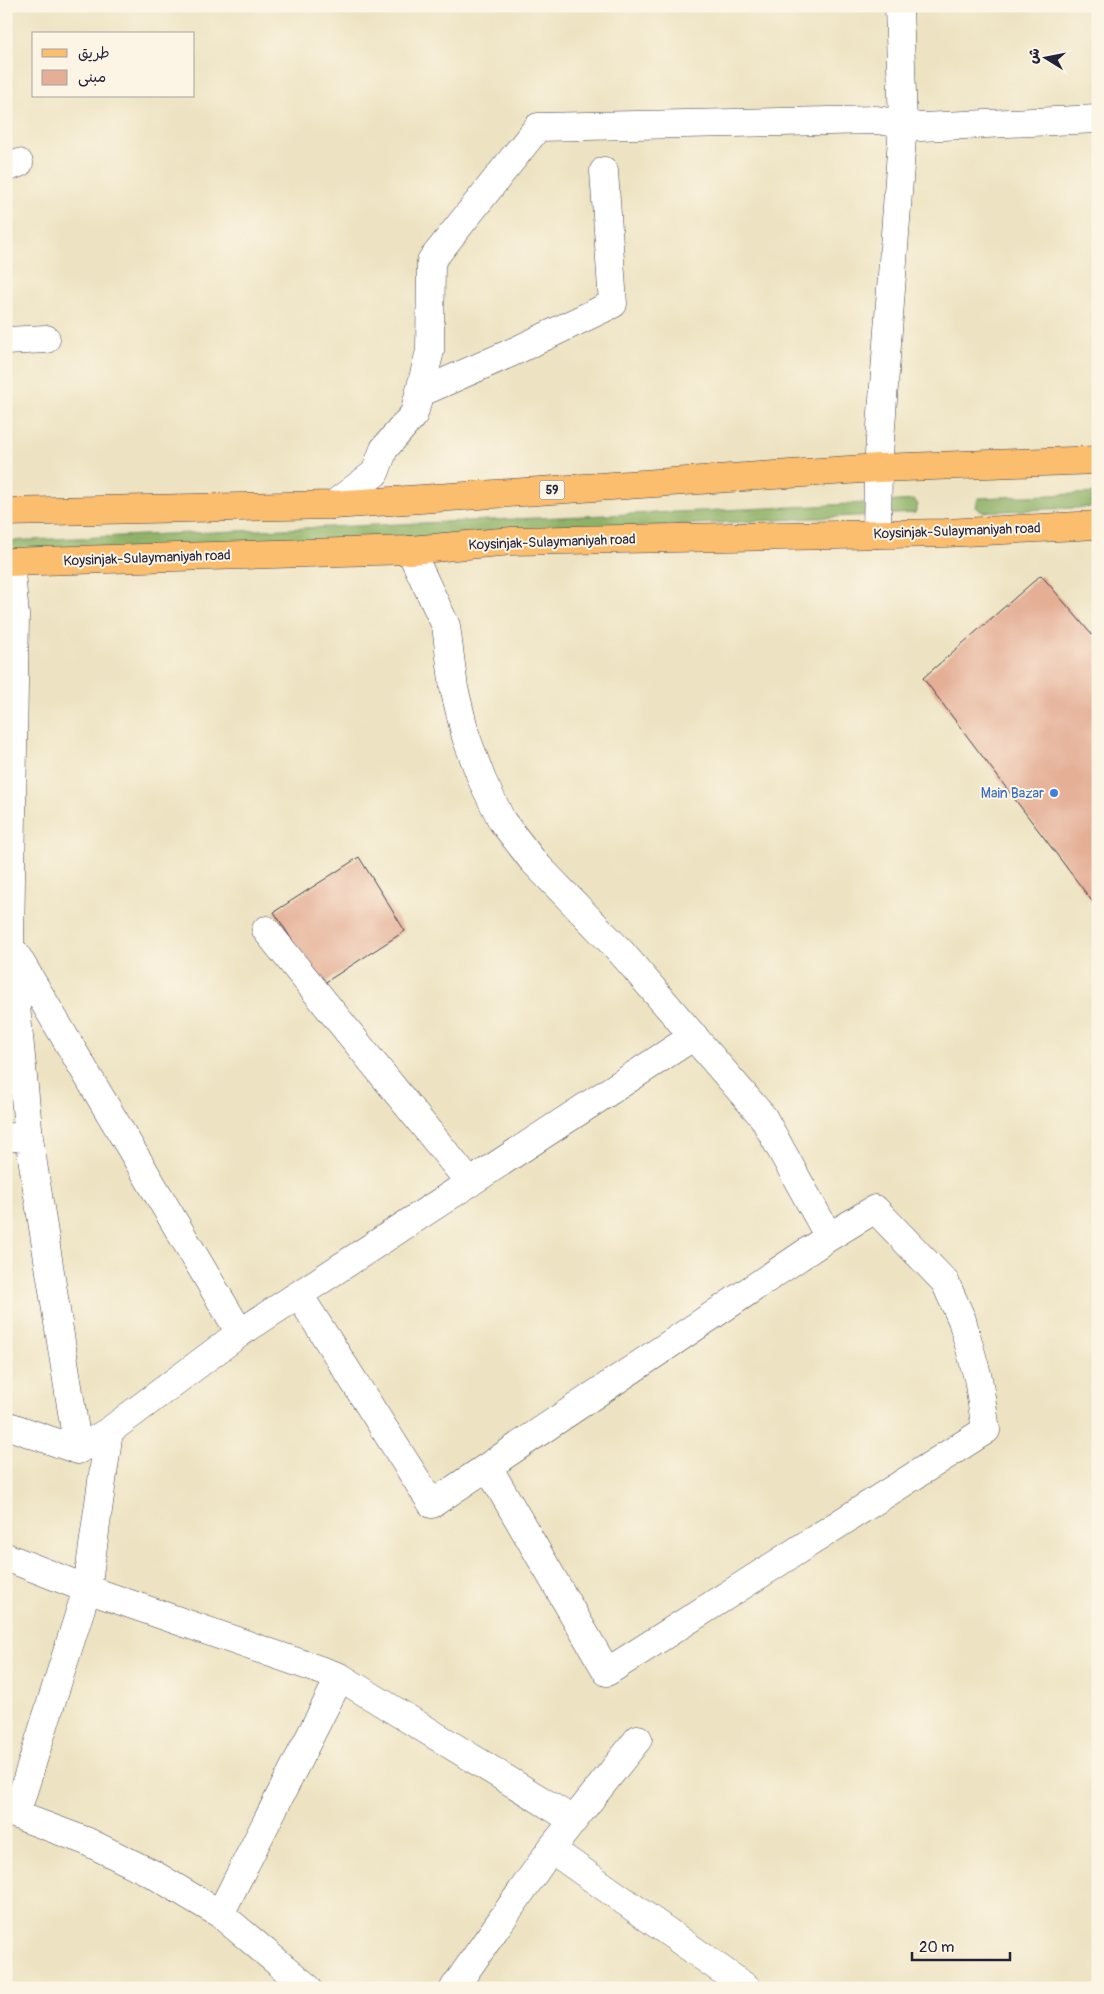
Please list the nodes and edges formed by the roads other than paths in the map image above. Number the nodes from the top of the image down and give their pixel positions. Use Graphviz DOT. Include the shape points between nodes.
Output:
graph roads {
  1 [pos="899,6"];
  2 [pos="1098,119"];
  3 [pos="903,124"];
  4 [pos="604,171"];
  5 [pos="46,339"];
  6 [pos="6,341"];
  7 [pos="420,393"];
  8 [pos="1098,460"];
  9 [pos="878,468"];
  10 [pos="333,505"];
  11 [pos="6,512"];
  12 [pos="1098,525"];
  13 [pos="877,534"];
  14 [pos="410,550"];
  15 [pos="8,562"];
  16 [pos="10,618"];
  17 [pos="266,930"];
  18 [pos="10,945"];
  19 [pos="694,1036"];
  20 [pos="18,1138"];
  21 [pos="470,1183"];
  22 [pos="829,1237"];
  23 [pos="299,1295"];
  24 [pos="240,1333"];
  25 [pos="6,1425"];
  26 [pos="109,1431"];
  27 [pos="78,1450"];
  28 [pos="488,1467"];
  29 [pos="6,1557"];
  30 [pos="87,1589"];
  31 [pos="340,1677"];
  32 [pos="638,1739"];
  33 [pos="11,1812"];
  34 [pos="573,1820"];
  35 [pos="551,1849"];
  36 [pos="220,1914"];
  37 [pos="308,1988"];
  38 [pos="454,1988"];
  39 [pos="747,1988"];
  1 -- 3 [label="street"];
  2 -- 3 [label="street" via="921,127"];
  3 -- 7 [label="street" via="877,120 538,127 431,261 430,350"];
  3 -- 9 [label="street"];
  4 -- 7 [label="street" via="612,304"];
  5 -- 6 [label="street"];
  7 -- 10 [label="street" via="414,414 384,449 375,473"];
  8 -- 9 [label="main road, 59"];
  9 -- 10 [label="main road, 59"];
  9 -- 13 [label="street"];
  10 -- 11 [label="main road, 59"];
  12 -- 13 [label="main road, Koysinjak-Sulaymaniyah road"];
  13 -- 14 [label="main road, Koysinjak-Sulaymaniyah road" via="512,541"];
  14 -- 15 [label="main road, Koysinjak-Sulaymaniyah road"];
  14 -- 19 [label="street" via="446,626 454,688 466,737 502,821 533,861 621,952"];
  15 -- 16 [label="street"];
  16 -- 18 [label="street"];
  17 -- 21 [label="street"];
  18 -- 20 [label="street"];
  18 -- 24 [label="street"];
  19 -- 21 [label="street"];
  19 -- 22 [label="street" via="763,1117"];
  20 -- 27 [label="street"];
  21 -- 23 [label="street"];
  22 -- 28 [label="street"];
  22 -- 28 [label="street" via="875,1210 945,1282 962,1320 978,1378 986,1430 607,1672"];
  23 -- 24 [label="street"];
  23 -- 28 [label="street" via="432,1504"];
  24 -- 26 [label="street"];
  25 -- 27 [label="street"];
  26 -- 27 [label="street"];
  26 -- 30 [label="street"];
  29 -- 30 [label="street"];
  30 -- 31 [label="street"];
  30 -- 33 [label="street"];
  31 -- 34 [label="street"];
  31 -- 36 [label="street"];
  32 -- 34 [label="street"];
  33 -- 36 [label="street" via="86,1841"];
  34 -- 35 [label="street"];
  35 -- 38 [label="street"];
  35 -- 39 [label="street"];
  36 -- 37 [label="street"];
}
